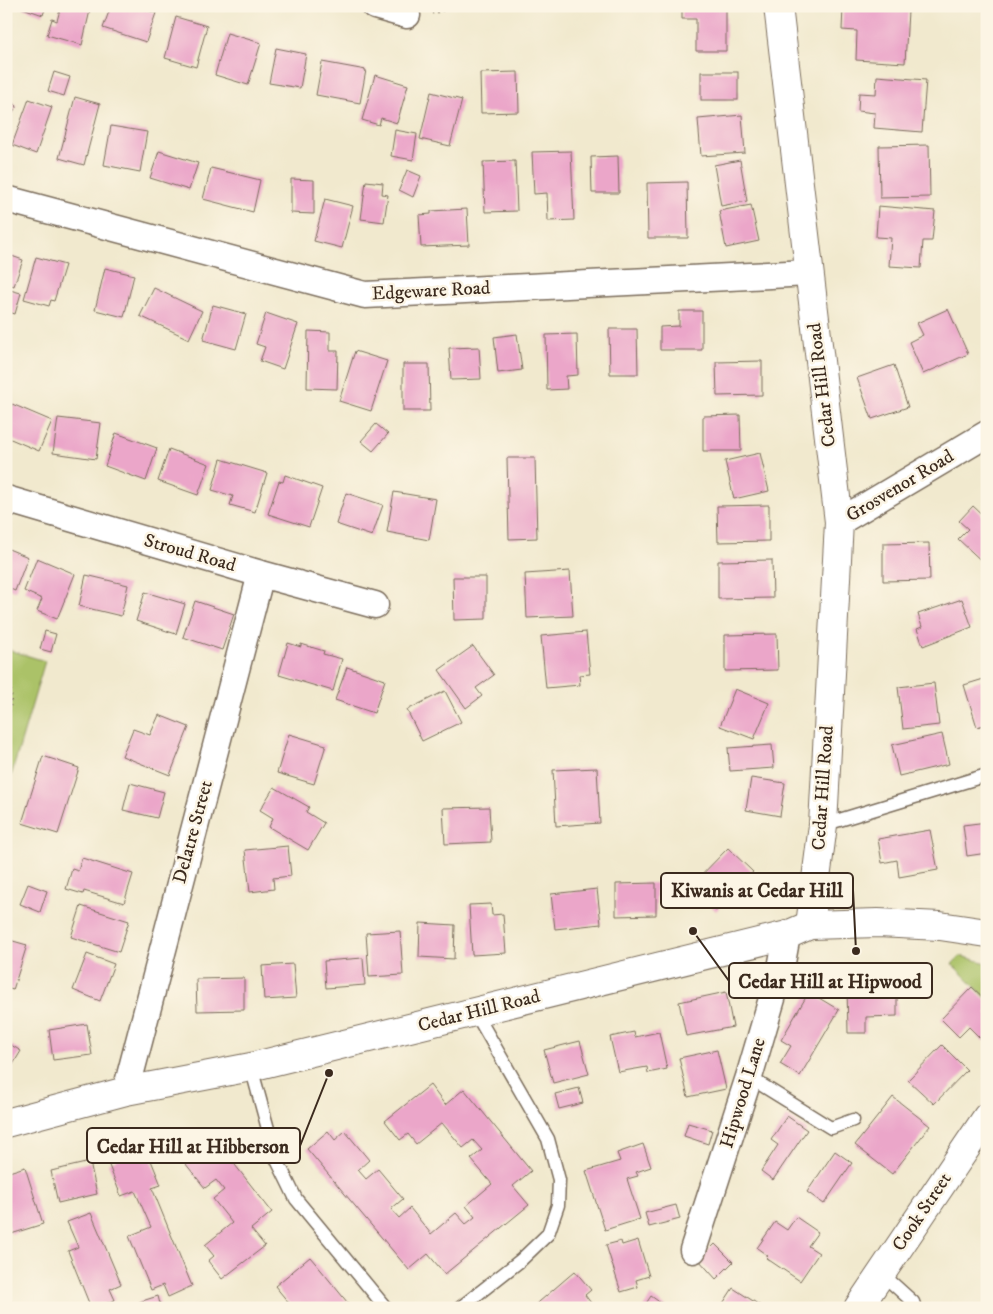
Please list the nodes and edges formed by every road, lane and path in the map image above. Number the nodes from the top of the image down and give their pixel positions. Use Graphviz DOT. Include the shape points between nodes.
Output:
graph roads {
  1 [pos="375,6"];
  2 [pos="778,6"];
  3 [pos="407,15"];
  4 [pos="6,199"];
  5 [pos="809,273"];
  6 [pos="987,434"];
  7 [pos="6,499"];
  8 [pos="839,522"];
  9 [pos="261,574"];
  10 [pos="375,605"];
  11 [pos="6,676"];
  12 [pos="6,721"];
  13 [pos="987,775"];
  14 [pos="823,825"];
  15 [pos="987,914"];
  16 [pos="940,926"];
  17 [pos="799,930"];
  18 [pos="987,933"];
  19 [pos="476,1012"];
  20 [pos="251,1067"];
  21 [pos="749,1077"];
  22 [pos="126,1091"];
  23 [pos="987,1117"];
  24 [pos="853,1120"];
  25 [pos="6,1123"];
  26 [pos="693,1250"];
  27 [pos="881,1273"];
  28 [pos="386,1308"];
  29 [pos="460,1308"];
  30 [pos="858,1308"];
  31 [pos="915,1308"];
  1 -- 3 [label="street"];
  2 -- 5 [label="street, Cedar Hill Road"];
  4 -- 5 [label="street, Edgeware Road" via="366,295"];
  5 -- 8 [label="street, Cedar Hill Road"];
  6 -- 8 [label="street, Grosvenor Road"];
  7 -- 9 [label="street, Stroud Road"];
  8 -- 14 [label="street, Cedar Hill Road"];
  9 -- 10 [label="street, Stroud Road"];
  9 -- 22 [label="street, Delatre Street"];
  11 -- 12 [label="path" via="12,695"];
  13 -- 14 [label="lane"];
  14 -- 17 [label="street, Cedar Hill Road"];
  15 -- 16 [label="street" via="980,913"];
  16 -- 17 [label="street" via="878,924"];
  16 -- 18 [label="street"];
  17 -- 19 [label="street, Cedar Hill Road"];
  17 -- 21 [label="street, Hipwood Lane" via="781,968"];
  19 -- 20 [label="street, Cedar Hill Road"];
  19 -- 29 [label="lane" via="548,1139 559,1180 558,1205 548,1234 521,1260"];
  20 -- 22 [label="street, Cedar Hill Road"];
  20 -- 28 [label="lane" via="276,1158 296,1199"];
  21 -- 24 [label="lane" via="831,1128"];
  21 -- 26 [label="street, Hipwood Lane"];
  22 -- 25 [label="street, Cedar Hill Road"];
  23 -- 27 [label="street, Cook Street"];
  27 -- 30 [label="street, Cook Street"];
  27 -- 31 [label="lane" via="913,1302"];
}
